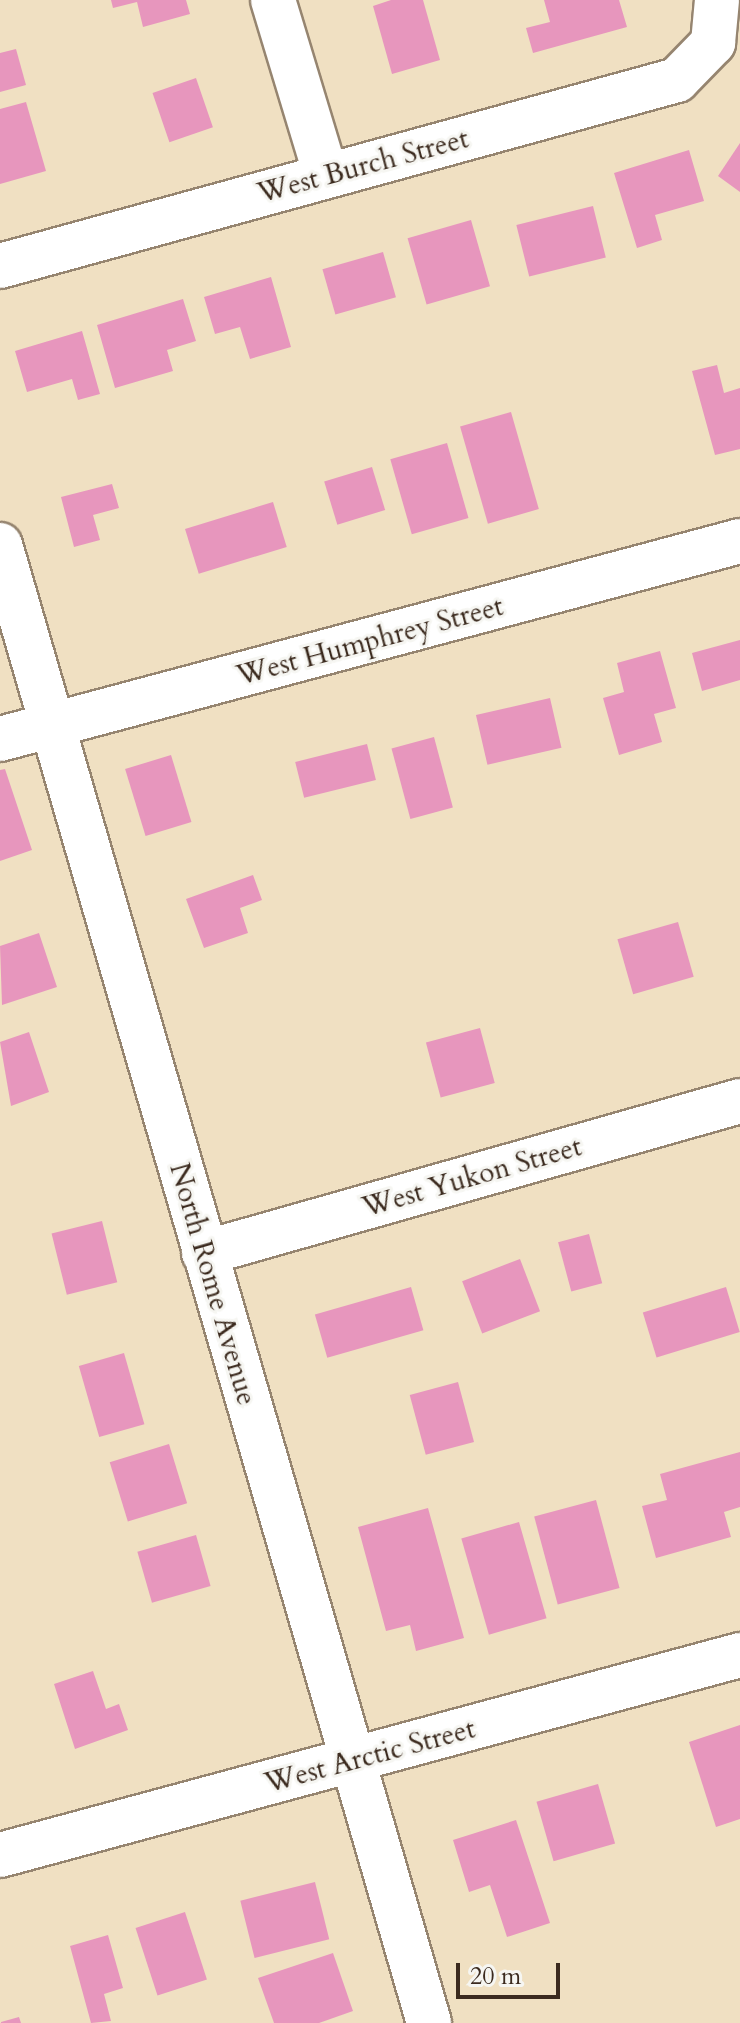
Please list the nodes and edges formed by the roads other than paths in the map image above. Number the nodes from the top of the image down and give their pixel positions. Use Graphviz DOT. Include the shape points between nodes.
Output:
graph roads {
  1 [pos="273,0"];
  2 [pos="717,0"];
  3 [pos="326,176"];
  4 [pos="0,266"];
  5 [pos="740,541"];
  6 [pos="0,545"];
  7 [pos="51,727"];
  8 [pos="0,739"];
  9 [pos="740,1101"];
  10 [pos="204,1253"];
  11 [pos="740,1655"];
  12 [pos="354,1760"];
  13 [pos="0,1855"];
  14 [pos="429,2023"];
  1 -- 3 [label="street"];
  2 -- 3 [label="street, West Burch Street" via="713,43 677,80"];
  3 -- 4 [label="street, West Burch Street"];
  5 -- 7 [label="street, West Humphrey Street"];
  6 -- 7 [label="street, North Rome Avenue"];
  7 -- 8 [label="street, West Humphrey Street"];
  7 -- 10 [label="street, North Rome Avenue"];
  9 -- 10 [label="street, West Yukon Street"];
  10 -- 12 [label="street, North Rome Avenue"];
  11 -- 12 [label="street, West Arctic Street"];
  12 -- 13 [label="street, West Arctic Street"];
  12 -- 14 [label="street, North Rome Avenue"];
}
